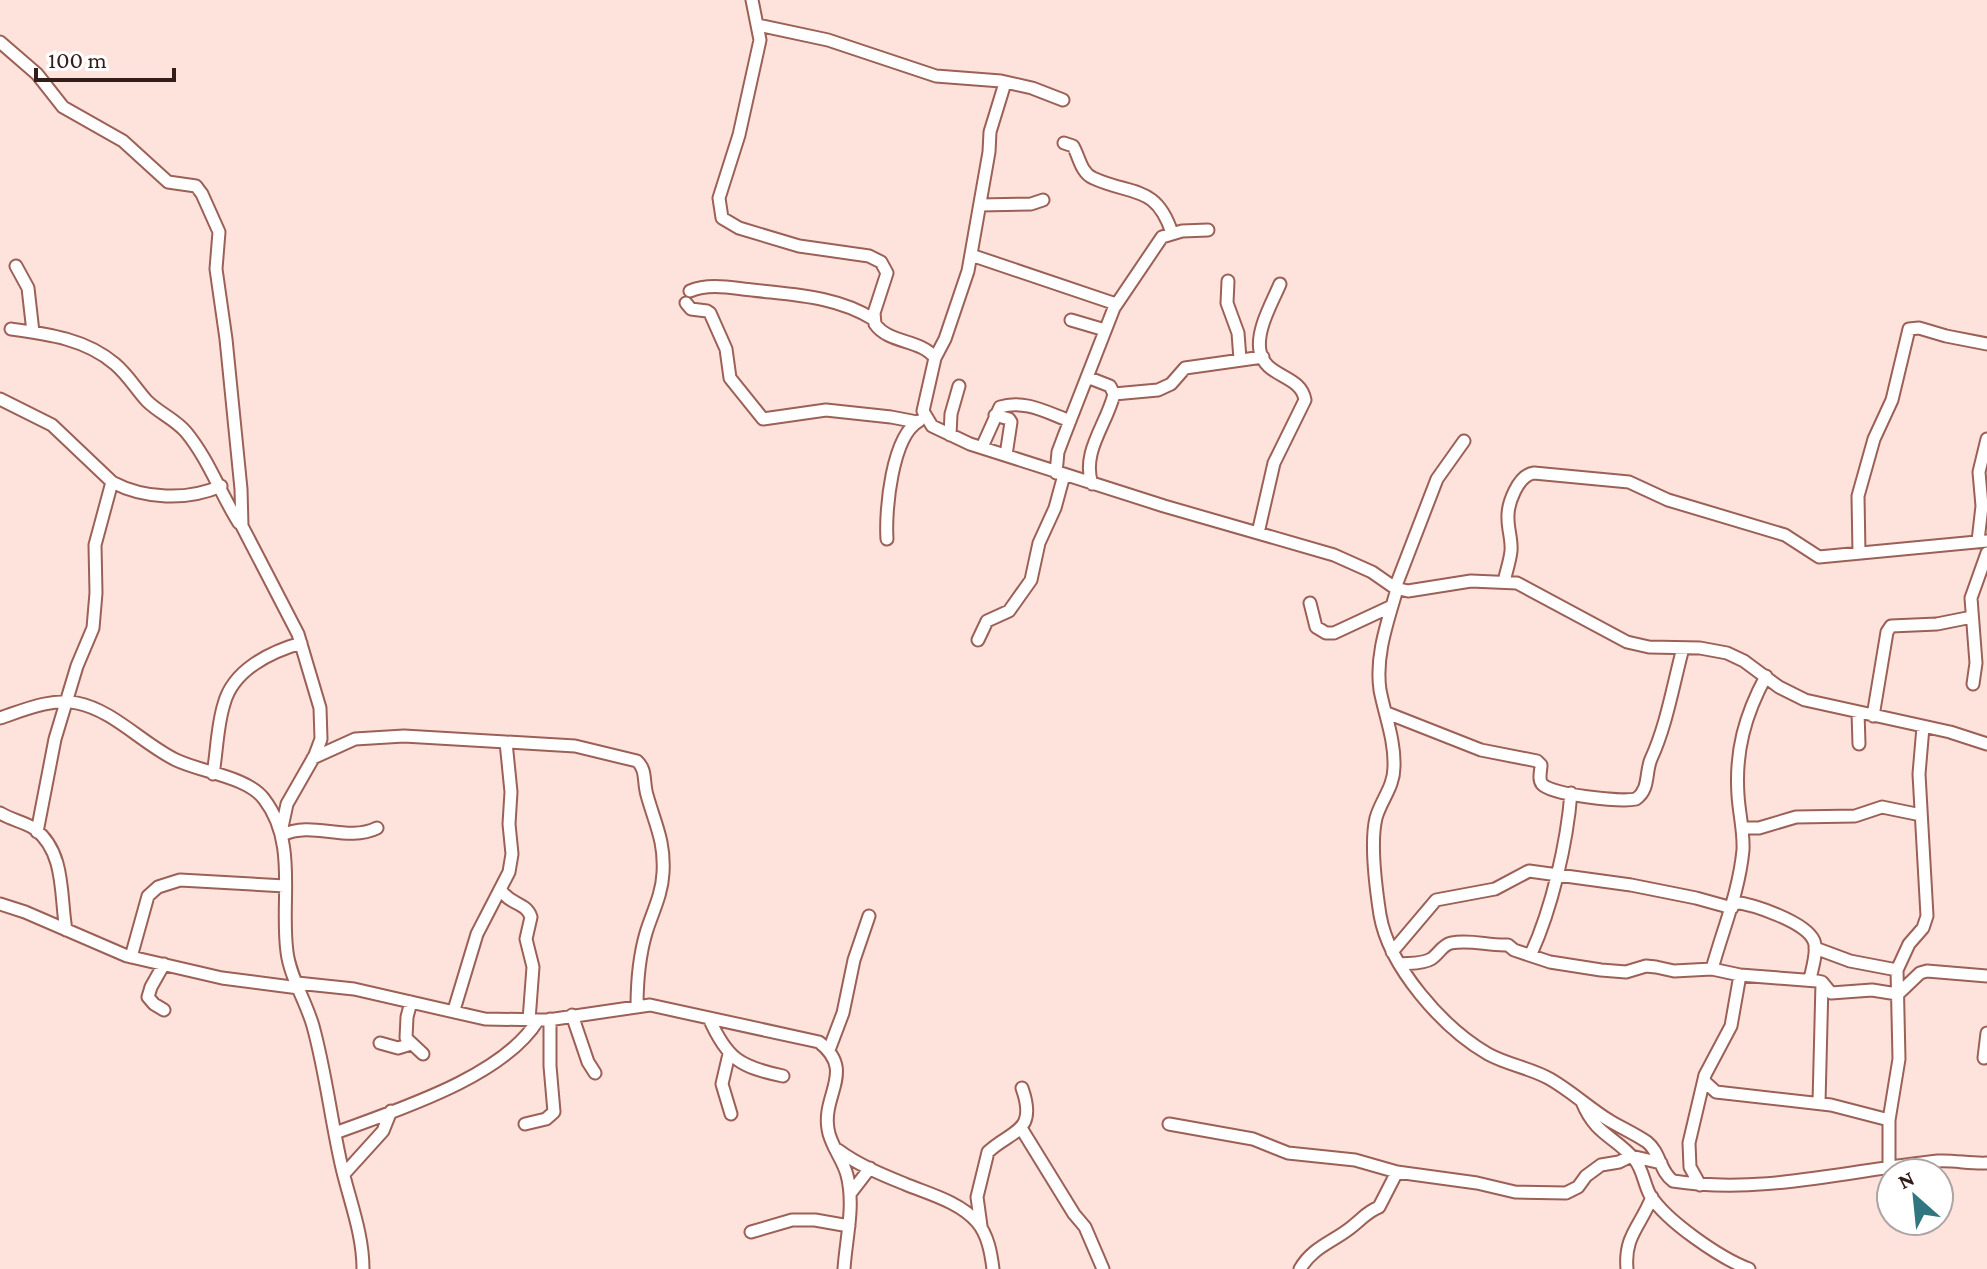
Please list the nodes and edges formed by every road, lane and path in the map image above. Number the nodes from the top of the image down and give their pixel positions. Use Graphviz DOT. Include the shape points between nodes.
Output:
graph roads {
  1 [pos="752,0"];
  2 [pos="758,25"];
  3 [pos="0,42"];
  4 [pos="1005,83"];
  5 [pos="1063,100"];
  6 [pos="1064,143"];
  7 [pos="1043,200"];
  8 [pos="980,205"];
  9 [pos="1208,230"];
  10 [pos="1172,233"];
  11 [pos="971,255"];
  12 [pos="16,266"];
  13 [pos="1228,281"];
  14 [pos="1280,284"];
  15 [pos="1116,304"];
  16 [pos="873,319"];
  17 [pos="1071,320"];
  18 [pos="11,329"];
  19 [pos="1105,330"];
  20 [pos="33,332"];
  21 [pos="1987,344"];
  22 [pos="1263,357"];
  23 [pos="935,358"];
  24 [pos="1240,359"];
  25 [pos="1087,377"];
  26 [pos="959,386"];
  27 [pos="1114,394"];
  28 [pos="0,399"];
  29 [pos="995,415"];
  30 [pos="922,420"];
  31 [pos="1070,421"];
  32 [pos="950,435"];
  33 [pos="1987,439"];
  34 [pos="1464,441"];
  35 [pos="982,447"];
  36 [pos="1006,455"];
  37 [pos="1060,474"];
  38 [pos="112,482"];
  39 [pos="1092,484"];
  40 [pos="221,486"];
  41 [pos="242,526"];
  42 [pos="1258,533"];
  43 [pos="887,539"];
  44 [pos="1983,541"];
  45 [pos="1859,553"];
  46 [pos="1987,553"];
  47 [pos="1504,582"];
  48 [pos="1396,589"];
  49 [pos="1310,603"];
  50 [pos="1392,606"];
  51 [pos="1972,617"];
  52 [pos="978,640"];
  53 [pos="301,643"];
  54 [pos="1683,648"];
  55 [pos="1766,676"];
  56 [pos="1973,684"];
  57 [pos="65,702"];
  58 [pos="1858,712"];
  59 [pos="1387,713"];
  60 [pos="1873,716"];
  61 [pos="0,718"];
  62 [pos="1923,727"];
  63 [pos="506,742"];
  64 [pos="1859,744"];
  65 [pos="1987,744"];
  66 [pos="313,758"];
  67 [pos="213,774"];
  68 [pos="1571,793"];
  69 [pos="0,813"];
  70 [pos="1921,815"];
  71 [pos="377,828"];
  72 [pos="1742,828"];
  73 [pos="37,832"];
  74 [pos="281,833"];
  75 [pos="1556,874"];
  76 [pos="285,886"];
  77 [pos="501,890"];
  78 [pos="0,904"];
  79 [pos="1732,905"];
  80 [pos="869,916"];
  81 [pos="66,930"];
  82 [pos="1815,948"];
  83 [pos="1392,952"];
  84 [pos="1531,954"];
  85 [pos="131,957"];
  86 [pos="164,964"];
  87 [pos="1400,964"];
  88 [pos="1712,969"];
  89 [pos="1897,970"];
  90 [pos="1740,975"];
  91 [pos="1987,976"];
  92 [pos="1810,979"];
  93 [pos="1822,982"];
  94 [pos="298,986"];
  95 [pos="1897,994"];
  96 [pos="411,1002"];
  97 [pos="637,1007"];
  98 [pos="164,1010"];
  99 [pos="454,1010"];
  100 [pos="572,1015"];
  101 [pos="709,1018"];
  102 [pos="539,1020"];
  103 [pos="1987,1033"];
  104 [pos="380,1043"];
  105 [pos="411,1044"];
  106 [pos="829,1050"];
  107 [pos="423,1054"];
  108 [pos="729,1054"];
  109 [pos="1984,1058"];
  110 [pos="595,1073"];
  111 [pos="783,1076"];
  112 [pos="1704,1081"];
  113 [pos="1022,1088"];
  114 [pos="1581,1101"];
  115 [pos="1819,1103"];
  116 [pos="391,1111"];
  117 [pos="731,1114"];
  118 [pos="1889,1120"];
  119 [pos="525,1124"];
  120 [pos="1169,1124"];
  121 [pos="1021,1128"];
  122 [pos="335,1133"];
  123 [pos="836,1149"];
  124 [pos="1631,1156"];
  125 [pos="1889,1157"];
  126 [pos="1955,1161"];
  127 [pos="1661,1163"];
  128 [pos="1987,1163"];
  129 [pos="870,1168"];
  130 [pos="1875,1170"];
  131 [pos="1397,1172"];
  132 [pos="344,1174"];
  133 [pos="1700,1185"];
  134 [pos="850,1194"];
  135 [pos="1652,1197"];
  136 [pos="849,1226"];
  137 [pos="982,1231"];
  138 [pos="751,1232"];
  139 [pos="363,1269"];
  140 [pos="844,1269"];
  141 [pos="993,1269"];
  142 [pos="1103,1269"];
  143 [pos="1300,1269"];
  144 [pos="1627,1269"];
  145 [pos="1749,1269"];
  1 -- 2 [label="street"];
  2 -- 4 [label="street" via="828,40 936,76"];
  2 -- 16 [label="street" via="760,40 739,135 719,198 722,218 787,243 881,262 887,273"];
  3 -- 41 [label="street" via="37,74 63,107 116,136 168,182 196,186 202,194 219,232 216,269"];
  4 -- 5 [label="street"];
  4 -- 8 [label="street" via="990,132"];
  6 -- 10 [label="street" via="1075,149 1093,178 1153,199"];
  7 -- 8 [label="street"];
  8 -- 11 [label="street"];
  9 -- 10 [label="street"];
  10 -- 15 [label="street" via="1162,237"];
  11 -- 15 [label="street"];
  11 -- 23 [label="street"];
  12 -- 20 [label="street" via="28,288"];
  13 -- 24 [label="street" via="1227,303"];
  14 -- 22 [label="street" via="1260,341"];
  15 -- 19 [label="street"];
  16 -- 23 [label="street" via="885,334"];
  16 -- 30 [label="street" via="812,296 720,287 700,288 688,297 691,309 710,313 734,385 763,419 826,410"];
  17 -- 19 [label="street"];
  18 -- 20 [label="street"];
  19 -- 25 [label="street"];
  20 -- 40 [label="street" via="97,350 116,365 155,409 183,428"];
  21 -- 45 [label="street" via="1909,329 1894,395 1874,439 1858,496"];
  22 -- 24 [label="street"];
  22 -- 42 [label="street" via="1274,372 1297,384 1305,400 1274,463"];
  23 -- 30 [label="street"];
  24 -- 27 [label="street" via="1185,368 1158,390"];
  25 -- 27 [label="street" via="1110,386"];
  25 -- 31 [label="street"];
  26 -- 32 [label="street"];
  27 -- 39 [label="street" via="1092,450"];
  28 -- 38 [label="street" via="52,425"];
  29 -- 31 [label="street" via="1000,407 1017,404"];
  29 -- 35 [label="street"];
  29 -- 36 [label="street" via="1011,422"];
  30 -- 32 [label="street"];
  30 -- 43 [label="street" via="909,427 902,441 887,507"];
  31 -- 37 [label="street" via="1058,452"];
  32 -- 35 [label="street"];
  33 -- 44 [label="street" via="1979,472"];
  34 -- 48 [label="street" via="1432,487"];
  35 -- 36 [label="street"];
  36 -- 37 [label="street"];
  37 -- 39 [label="street"];
  37 -- 52 [label="street" via="1055,508 1039,543 1031,580 1009,611 990,618"];
  38 -- 40 [label="street" via="164,496"];
  38 -- 57 [label="street" via="95,545 93,628"];
  39 -- 42 [label="street"];
  40 -- 41 [label="street"];
  41 -- 53 [label="street"];
  42 -- 48 [label="street" via="1344,559"];
  44 -- 45 [label="street"];
  45 -- 47 [label="street" via="1819,557 1785,535 1668,500 1629,482 1529,473 1509,508 1511,548"];
  46 -- 51 [label="street" via="1973,588"];
  47 -- 48 [label="street"];
  47 -- 54 [label="street" via="1533,589 1627,642"];
  48 -- 50 [label="street"];
  49 -- 50 [label="street" via="1316,627 1326,633"];
  50 -- 59 [label="street" via="1380,664"];
  51 -- 56 [label="street"];
  51 -- 60 [label="street" via="1891,626"];
  53 -- 66 [label="street" via="320,708 322,730"];
  53 -- 67 [label="street" via="266,656 232,687 224,702"];
  54 -- 55 [label="street" via="1727,653"];
  54 -- 68 [label="street" via="1662,737 1640,797"];
  55 -- 58 [label="street" via="1805,700"];
  55 -- 72 [label="street" via="1741,736 1737,777"];
  57 -- 61 [label="street"];
  57 -- 67 [label="street" via="91,708 175,759"];
  57 -- 73 [label="street"];
  58 -- 60 [label="street"];
  58 -- 64 [label="street"];
  59 -- 68 [label="street" via="1481,750 1537,761 1542,784"];
  59 -- 83 [label="street" via="1394,767 1375,835 1380,913"];
  60 -- 62 [label="street"];
  62 -- 65 [label="street"];
  62 -- 70 [label="street"];
  63 -- 66 [label="street" via="381,736 355,739"];
  63 -- 77 [label="street" via="512,854"];
  63 -- 97 [label="street" via="575,746 642,765 660,835 663,876 639,967"];
  66 -- 74 [label="street" via="287,804"];
  67 -- 74 [label="street" via="261,795"];
  68 -- 75 [label="street"];
  69 -- 73 [label="street"];
  70 -- 72 [label="street" via="1882,807 1855,816 1796,817"];
  70 -- 89 [label="street" via="1927,916"];
  71 -- 74 [label="street" via="362,834 301,828"];
  72 -- 79 [label="street"];
  73 -- 81 [label="street" via="62,879"];
  74 -- 76 [label="street"];
  75 -- 79 [label="street"];
  75 -- 83 [label="street" via="1529,871 1495,889 1440,899"];
  75 -- 84 [label="street"];
  76 -- 85 [label="street" via="180,880 158,887 148,896"];
  76 -- 94 [label="street" via="287,952"];
  77 -- 99 [label="street" via="477,934"];
  77 -- 102 [label="street" via="531,917 526,939"];
  78 -- 81 [label="street"];
  79 -- 82 [label="street" via="1750,904 1772,912 1810,935"];
  79 -- 88 [label="street"];
  80 -- 106 [label="street"];
  81 -- 85 [label="street"];
  82 -- 89 [label="street"];
  82 -- 92 [label="street"];
  83 -- 87 [label="street"];
  84 -- 87 [label="street" via="1477,941 1446,944 1424,962"];
  84 -- 88 [label="street" via="1601,970"];
  85 -- 86 [label="street"];
  86 -- 94 [label="street" via="270,986"];
  86 -- 98 [label="street" via="148,997"];
  87 -- 114 [label="street" via="1455,1032 1490,1055 1553,1081"];
  88 -- 90 [label="street"];
  89 -- 95 [label="street"];
  90 -- 92 [label="street"];
  90 -- 112 [label="street" via="1731,1026"];
  91 -- 95 [label="street" via="1927,971"];
  92 -- 93 [label="street"];
  93 -- 95 [label="street" via="1831,993"];
  93 -- 115 [label="street"];
  94 -- 96 [label="street" via="354,989"];
  94 -- 122 [label="street" via="312,1024"];
  95 -- 118 [label="street" via="1899,1059"];
  96 -- 99 [label="street"];
  96 -- 105 [label="street" via="406,1028"];
  97 -- 100 [label="street"];
  97 -- 101 [label="street"];
  99 -- 102 [label="street" via="485,1019"];
  100 -- 102 [label="street"];
  100 -- 110 [label="street"];
  101 -- 106 [label="street" via="819,1042"];
  101 -- 108 [label="street"];
  102 -- 116 [label="street" via="518,1045 482,1072"];
  102 -- 119 [label="street" via="554,1112"];
  103 -- 109 [label="street"];
  104 -- 105 [label="street" via="398,1048"];
  105 -- 107 [label="street"];
  106 -- 123 [label="street" via="837,1067 828,1130"];
  108 -- 111 [label="street" via="741,1065"];
  108 -- 117 [label="street" via="722,1084"];
  112 -- 115 [label="street" via="1716,1092"];
  112 -- 133 [label="street" via="1688,1149"];
  113 -- 121 [label="street" via="1026,1104"];
  114 -- 124 [label="street" via="1596,1127"];
  114 -- 127 [label="street" via="1649,1143"];
  115 -- 118 [label="street"];
  116 -- 122 [label="street"];
  116 -- 132 [label="street" via="383,1131"];
  118 -- 125 [label="street"];
  120 -- 131 [label="street"];
  121 -- 137 [label="street" via="988,1152 977,1197"];
  121 -- 142 [label="street" via="1085,1227"];
  122 -- 132 [label="street"];
  123 -- 129 [label="street"];
  123 -- 134 [label="street"];
  124 -- 127 [label="street"];
  124 -- 131 [label="street" via="1601,1165 1566,1193 1499,1191"];
  124 -- 135 [label="street"];
  126 -- 128 [label="street"];
  127 -- 133 [label="street" via="1670,1179"];
  129 -- 134 [label="street"];
  129 -- 137 [label="street" via="955,1206"];
  130 -- 133 [label="street" via="1815,1180"];
  131 -- 143 [label="street" via="1379,1207 1316,1250"];
  132 -- 139 [label="street"];
  134 -- 136 [label="street"];
  135 -- 144 [label="street" via="1626,1244"];
  135 -- 145 [label="street" via="1710,1249"];
  136 -- 138 [label="street" via="792,1220"];
  136 -- 140 [label="street"];
  137 -- 141 [label="street"];
}
